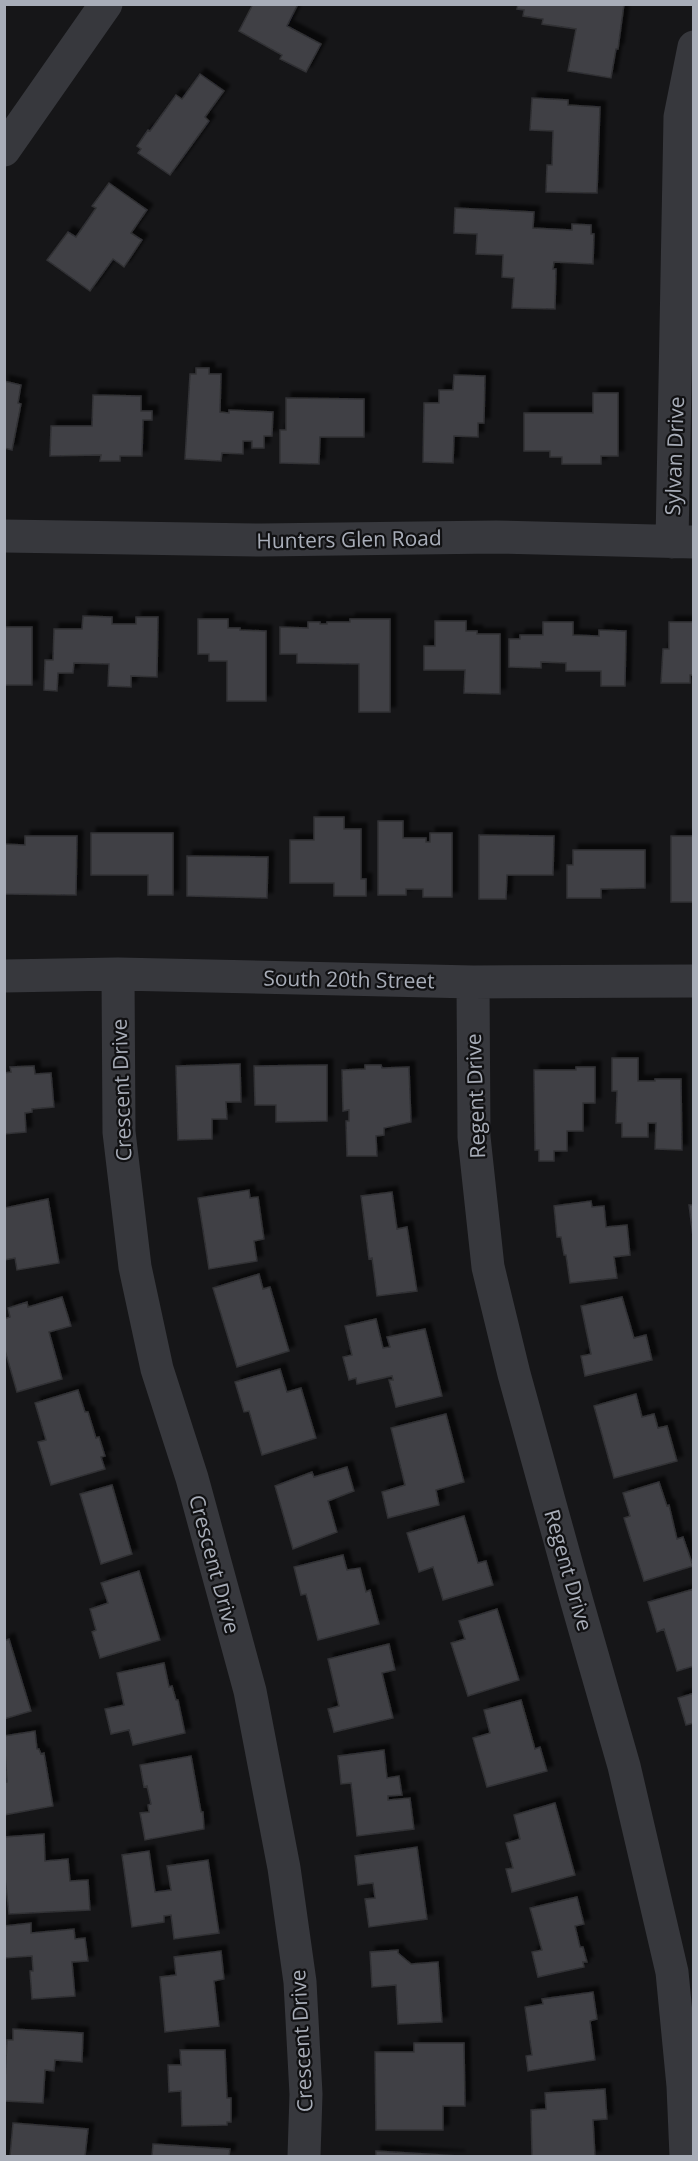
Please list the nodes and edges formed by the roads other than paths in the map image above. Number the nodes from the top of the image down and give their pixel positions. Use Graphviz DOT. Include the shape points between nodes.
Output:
graph roads {
  1 [pos="106,4"];
  2 [pos="693,46"];
  3 [pos="4,150"];
  4 [pos="4,536"];
  5 [pos="683,542"];
  6 [pos="118,974"];
  7 [pos="4,976"];
  8 [pos="693,981"];
  9 [pos="473,982"];
  10 [pos="304,2157"];
  11 [pos="686,2157"];
  1 -- 3 [label="street"];
  2 -- 5 [label="street, Sylvan Drive" via="680,117"];
  4 -- 5 [label="street, Hunters Glen Road" via="261,540 496,537"];
  6 -- 7 [label="street, South 20th Street"];
  6 -- 9 [label="street, South 20th Street"];
  6 -- 10 [label="street, Crescent Drive" via="119,1132 135,1267 156,1369 192,1478 250,1690 284,1868 300,1982 306,2094"];
  8 -- 9 [label="street, South 20th Street"];
  9 -- 11 [label="street, Regent Drive" via="474,1137 488,1267 514,1374 624,1766 672,1972"];
}
